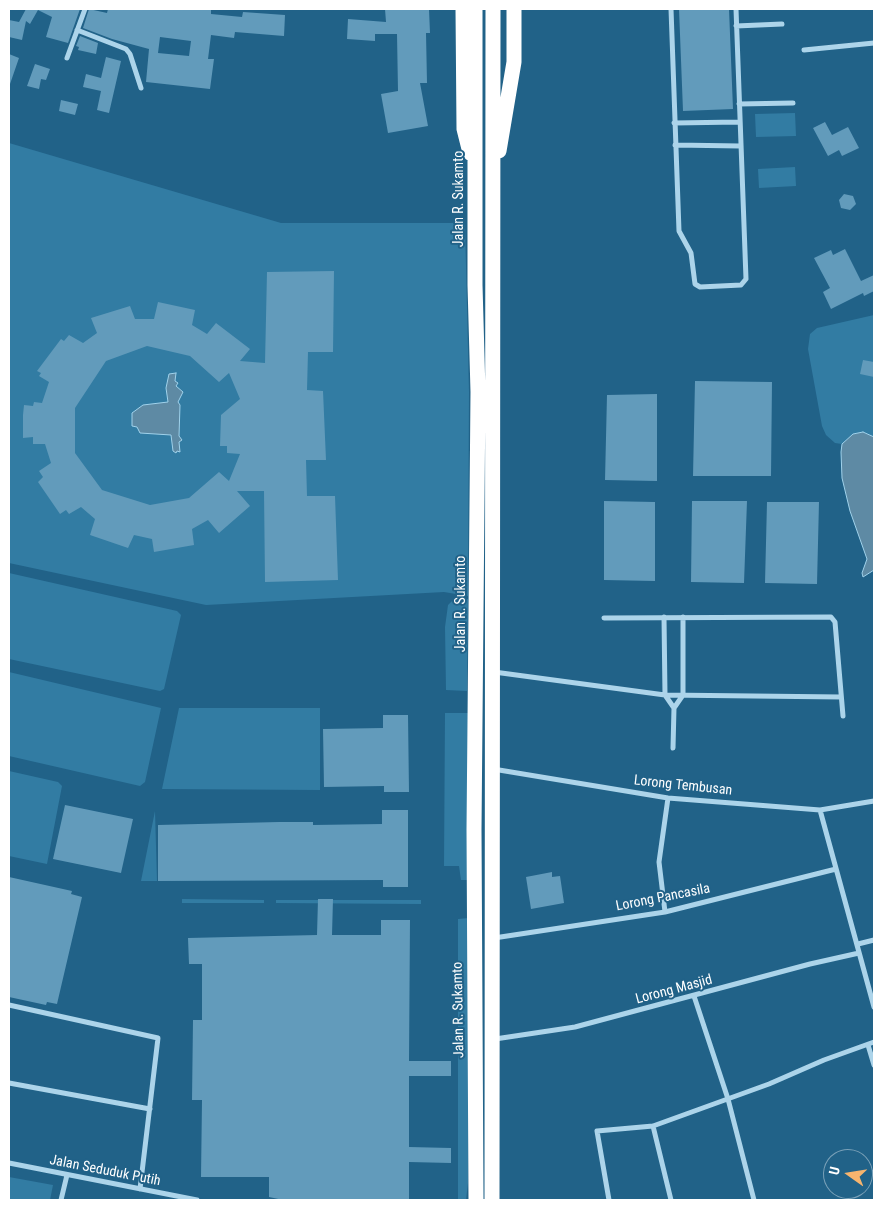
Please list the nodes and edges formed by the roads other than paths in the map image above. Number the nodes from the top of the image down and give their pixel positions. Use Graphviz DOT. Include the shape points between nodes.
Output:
graph roads {
  1 [pos="85,9"];
  2 [pos="463,9"];
  3 [pos="475,9"];
  4 [pos="493,9"];
  5 [pos="514,9"];
  6 [pos="671,9"];
  7 [pos="736,9"];
  8 [pos="782,24"];
  9 [pos="736,26"];
  10 [pos="77,30"];
  11 [pos="874,43"];
  12 [pos="804,50"];
  13 [pos="67,58"];
  14 [pos="141,88"];
  15 [pos="793,103"];
  16 [pos="739,104"];
  17 [pos="739,122"];
  18 [pos="674,123"];
  19 [pos="675,145"];
  20 [pos="740,146"];
  21 [pos="493,181"];
  22 [pos="476,182"];
  23 [pos="664,617"];
  24 [pos="683,617"];
  25 [pos="604,618"];
  26 [pos="493,672"];
  27 [pos="665,694"];
  28 [pos="683,695"];
  29 [pos="841,697"];
  30 [pos="674,708"];
  31 [pos="844,716"];
  32 [pos="673,748"];
  33 [pos="491,768"];
  34 [pos="668,798"];
  35 [pos="874,800"];
  36 [pos="820,810"];
  37 [pos="836,869"];
  38 [pos="665,912"];
  39 [pos="491,938"];
  40 [pos="874,940"];
  41 [pos="858,944"];
  42 [pos="859,953"];
  43 [pos="694,996"];
  44 [pos="9,1004"];
  45 [pos="874,1007"];
  46 [pos="493,1040"];
  47 [pos="874,1042"];
  48 [pos="868,1045"];
  49 [pos="874,1065"];
  50 [pos="9,1083"];
  51 [pos="728,1099"];
  52 [pos="150,1109"];
  53 [pos="653,1126"];
  54 [pos="9,1163"];
  55 [pos="67,1175"];
  56 [pos="140,1189"];
  57 [pos="184,1199"];
  58 [pos="61,1200"];
  59 [pos="197,1200"];
  60 [pos="476,1200"];
  61 [pos="492,1200"];
  62 [pos="609,1200"];
  63 [pos="671,1200"];
  64 [pos="754,1200"];
  1 -- 10 [label="street"];
  2 -- 22 [label="highway" via="464,129"];
  3 -- 22 [label="highway, Jalan R. Sukamto"];
  4 -- 21 [label="highway"];
  5 -- 21 [label="highway" via="514,62"];
  6 -- 18 [label="street"];
  7 -- 9 [label="street"];
  8 -- 9 [label="street"];
  9 -- 16 [label="street"];
  10 -- 13 [label="street"];
  10 -- 14 [label="street" via="126,49"];
  11 -- 12 [label="street"];
  15 -- 16 [label="street"];
  16 -- 17 [label="street"];
  17 -- 18 [label="street"];
  17 -- 20 [label="street"];
  18 -- 19 [label="street"];
  19 -- 20 [label="street"];
  19 -- 20 [label="street" via="679,231 691,253 695,284 699,287 741,284 746,279"];
  21 -- 26 [label="highway"];
  22 -- 60 [label="highway, Jalan R. Sukamto"];
  23 -- 24 [label="street"];
  23 -- 25 [label="street"];
  23 -- 27 [label="street"];
  24 -- 28 [label="street"];
  24 -- 29 [label="street" via="831,617 835,622"];
  26 -- 27 [label="street"];
  26 -- 33 [label="highway"];
  27 -- 28 [label="street"];
  27 -- 30 [label="street"];
  28 -- 29 [label="street"];
  28 -- 30 [label="street"];
  29 -- 31 [label="street"];
  30 -- 32 [label="street"];
  33 -- 34 [label="street, Lorong Tembusan"];
  33 -- 39 [label="highway"];
  34 -- 36 [label="street, Lorong Tembusan"];
  34 -- 38 [label="street" via="659,862"];
  35 -- 36 [label="street, Lorong Tembusan"];
  36 -- 37 [label="street"];
  37 -- 38 [label="street, Lorong Pancasila"];
  37 -- 41 [label="street"];
  38 -- 39 [label="street, Lorong Pancasila"];
  39 -- 46 [label="highway"];
  40 -- 41 [label="street"];
  41 -- 42 [label="street"];
  42 -- 43 [label="street, Lorong Masjid"];
  42 -- 45 [label="street"];
  43 -- 46 [label="street, Lorong Masjid" via="575,1028"];
  43 -- 51 [label="street"];
  44 -- 52 [label="street" via="158,1037"];
  46 -- 61 [label="highway"];
  47 -- 48 [label="street"];
  48 -- 49 [label="street"];
  48 -- 51 [label="street"];
  50 -- 52 [label="street"];
  51 -- 53 [label="street"];
  51 -- 64 [label="street"];
  52 -- 56 [label="street"];
  53 -- 62 [label="street" via="597,1131"];
  53 -- 63 [label="street"];
  54 -- 55 [label="street, Jalan Seduduk Putih"];
  55 -- 56 [label="street, Jalan Seduduk Putih"];
  55 -- 58 [label="street"];
  56 -- 57 [label="street, Jalan Seduduk Putih"];
  57 -- 59 [label="street, Jalan Seduduk Putih"];
}
